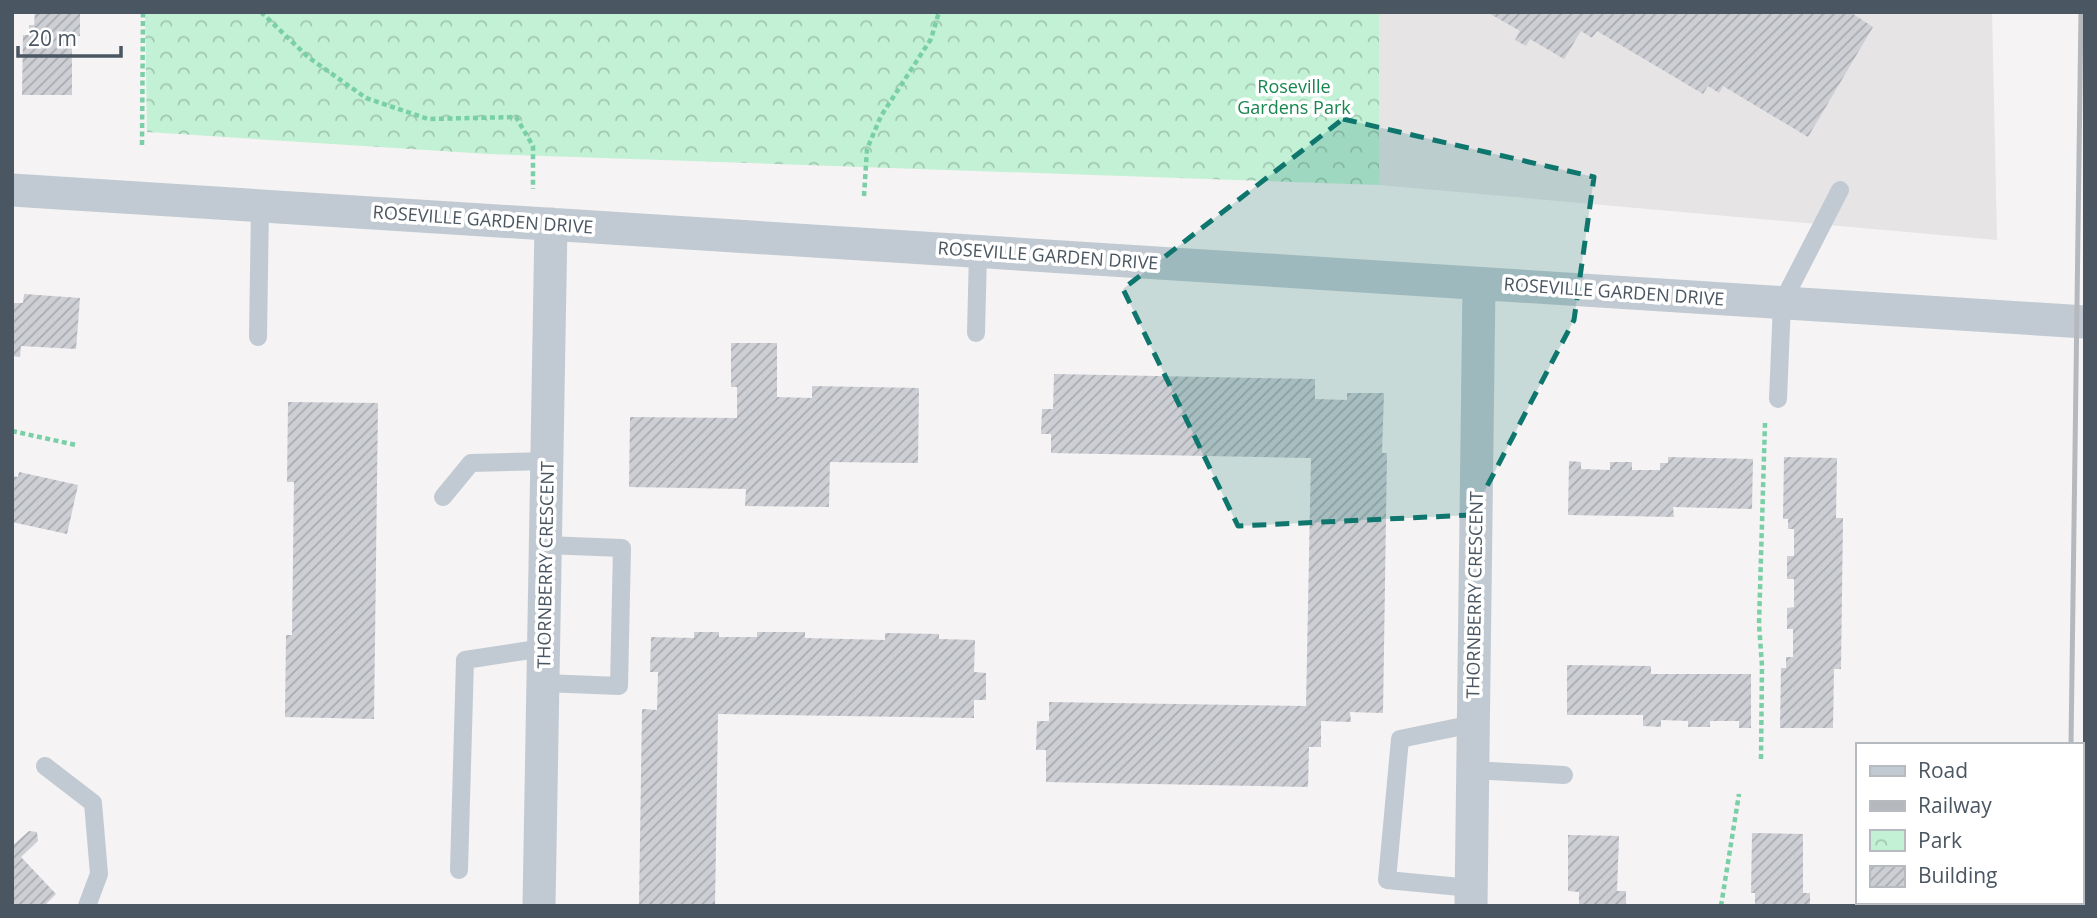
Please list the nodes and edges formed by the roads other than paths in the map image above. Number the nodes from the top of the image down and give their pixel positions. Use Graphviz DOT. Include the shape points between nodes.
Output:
graph roads {
  1 [pos="12,190"];
  2 [pos="1840,190"];
  3 [pos="260,206"];
  4 [pos="551,224"];
  5 [pos="978,251"];
  6 [pos="1479,284"];
  7 [pos="1782,303"];
  8 [pos="2085,322"];
  9 [pos="976,333"];
  10 [pos="258,337"];
  11 [pos="1778,400"];
  12 [pos="548,461"];
  13 [pos="443,497"];
  14 [pos="546,545"];
  15 [pos="544,648"];
  16 [pos="544,683"];
  17 [pos="1473,724"];
  18 [pos="45,766"];
  19 [pos="1473,770"];
  20 [pos="1564,775"];
  21 [pos="459,870"];
  22 [pos="1471,897"];
  23 [pos="87,906"];
  24 [pos="539,906"];
  1 -- 3 [label="street, ROSEVILLE GARDEN DRIVE"];
  2 -- 7 [label="lane"];
  3 -- 4 [label="street, ROSEVILLE GARDEN DRIVE"];
  3 -- 10 [label="lane"];
  4 -- 5 [label="street, ROSEVILLE GARDEN DRIVE"];
  4 -- 12 [label="street, THORNBERRY CRESCENT"];
  5 -- 6 [label="street, ROSEVILLE GARDEN DRIVE"];
  5 -- 9 [label="lane"];
  6 -- 7 [label="street, ROSEVILLE GARDEN DRIVE"];
  6 -- 17 [label="street, THORNBERRY CRESCENT"];
  7 -- 8 [label="street, ROSEVILLE GARDEN DRIVE"];
  7 -- 11 [label="lane"];
  12 -- 13 [label="lane" via="471,463"];
  12 -- 14 [label="street, THORNBERRY CRESCENT"];
  14 -- 15 [label="street, THORNBERRY CRESCENT"];
  14 -- 16 [label="lane" via="622,548 619,686"];
  15 -- 16 [label="street, THORNBERRY CRESCENT"];
  15 -- 21 [label="lane" via="465,660"];
  16 -- 24 [label="street, THORNBERRY CRESCENT"];
  17 -- 19 [label="street, THORNBERRY CRESCENT"];
  17 -- 22 [label="lane" via="1400,739 1387,880"];
  18 -- 23 [label="lane" via="93,803 99,874"];
  19 -- 20 [label="lane"];
  19 -- 22 [label="street, THORNBERRY CRESCENT"];
}
